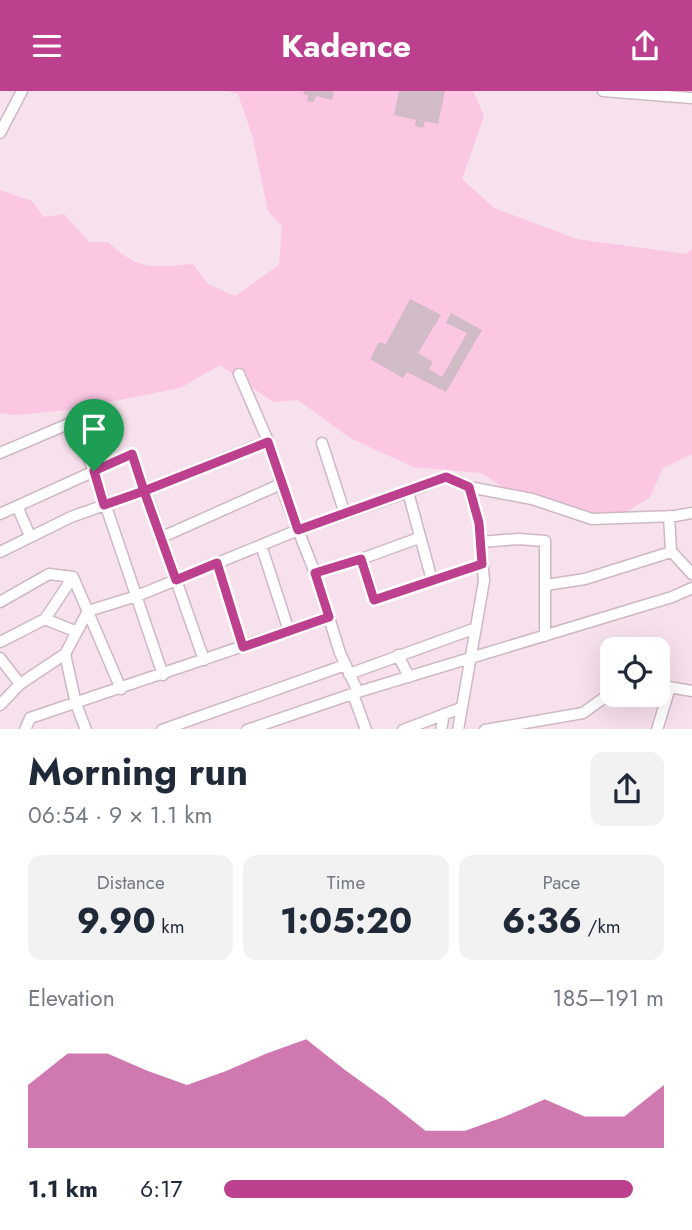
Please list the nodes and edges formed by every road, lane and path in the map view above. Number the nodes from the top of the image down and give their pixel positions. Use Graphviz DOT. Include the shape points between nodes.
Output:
graph roads {
  1 [pos="22,91"];
  2 [pos="603,91"];
  3 [pos="692,98"];
  4 [pos="0,134"];
  5 [pos="239,374"];
  6 [pos="268,442"];
  7 [pos="322,443"];
  8 [pos="0,453"];
  9 [pos="94,471"];
  10 [pos="281,484"];
  11 [pos="469,487"];
  12 [pos="144,491"];
  13 [pos="408,492"];
  14 [pos="104,505"];
  15 [pos="17,506"];
  16 [pos="692,513"];
  17 [pos="0,514"];
  18 [pos="345,515"];
  19 [pos="669,516"];
  20 [pos="298,530"];
  21 [pos="30,536"];
  22 [pos="160,538"];
  23 [pos="419,538"];
  24 [pos="480,542"];
  25 [pos="261,545"];
  26 [pos="0,552"];
  27 [pos="671,552"];
  28 [pos="361,559"];
  29 [pos="217,563"];
  30 [pos="482,564"];
  31 [pos="315,573"];
  32 [pos="692,574"];
  33 [pos="73,577"];
  34 [pos="176,580"];
  35 [pos="432,580"];
  36 [pos="546,585"];
  37 [pos="691,591"];
  38 [pos="137,596"];
  39 [pos="0,603"];
  40 [pos="88,611"];
  41 [pos="329,617"];
  42 [pos="45,619"];
  43 [pos="476,628"];
  44 [pos="289,631"];
  45 [pos="77,632"];
  46 [pos="545,636"];
  47 [pos="0,642"];
  48 [pos="243,647"];
  49 [pos="65,654"];
  50 [pos="398,655"];
  51 [pos="0,658"];
  52 [pos="471,658"];
  53 [pos="204,660"];
  54 [pos="347,669"];
  55 [pos="163,675"];
  56 [pos="409,677"];
  57 [pos="20,684"];
  58 [pos="670,687"];
  59 [pos="121,689"];
  60 [pos="692,691"];
  61 [pos="356,693"];
  62 [pos="600,701"];
  63 [pos="76,704"];
  64 [pos="0,705"];
  65 [pos="664,707"];
  66 [pos="461,708"];
  67 [pos="444,714"];
  68 [pos="531,726"];
  69 [pos="24,729"];
  70 [pos="86,729"];
  71 [pos="165,729"];
  72 [pos="250,729"];
  73 [pos="366,729"];
  74 [pos="406,729"];
  75 [pos="441,729"];
  76 [pos="458,729"];
  77 [pos="496,729"];
  78 [pos="657,729"];
  1 -- 4 [label="street"];
  2 -- 3 [label="street"];
  5 -- 6 [label="street"];
  6 -- 10 [label="street"];
  6 -- 12 [label="street"];
  7 -- 18 [label="street"];
  8 -- 9 [label="street" via="73,422"];
  9 -- 12 [label="street" via="132,454"];
  9 -- 14 [label="street"];
  9 -- 15 [label="street"];
  10 -- 20 [label="street"];
  10 -- 22 [label="street"];
  11 -- 13 [label="street" via="446,477"];
  11 -- 19 [label="street" via="532,499 586,518"];
  11 -- 24 [label="street"];
  12 -- 14 [label="street"];
  12 -- 22 [label="street"];
  13 -- 18 [label="street"];
  13 -- 23 [label="street"];
  14 -- 21 [label="street"];
  14 -- 38 [label="street"];
  15 -- 17 [label="street"];
  15 -- 21 [label="street"];
  16 -- 19 [label="street"];
  18 -- 20 [label="street"];
  19 -- 27 [label="street"];
  20 -- 25 [label="street"];
  20 -- 31 [label="street"];
  21 -- 26 [label="street"];
  22 -- 34 [label="street"];
  23 -- 28 [label="street"];
  23 -- 35 [label="street"];
  24 -- 30 [label="street"];
  24 -- 36 [label="street" via="544,541"];
  25 -- 29 [label="street"];
  25 -- 44 [label="street"];
  27 -- 32 [label="street"];
  27 -- 36 [label="street" via="585,579"];
  28 -- 31 [label="street"];
  28 -- 35 [label="street" via="374,600"];
  29 -- 34 [label="street"];
  29 -- 48 [label="street"];
  30 -- 35 [label="street"];
  30 -- 43 [label="street" via="484,581"];
  31 -- 41 [label="street"];
  33 -- 39 [label="street" via="49,574"];
  33 -- 40 [label="street"];
  33 -- 42 [label="street"];
  34 -- 38 [label="street"];
  34 -- 53 [label="street"];
  36 -- 46 [label="street"];
  37 -- 46 [label="street"];
  38 -- 40 [label="street"];
  38 -- 55 [label="street"];
  40 -- 45 [label="street"];
  40 -- 59 [label="street"];
  41 -- 44 [label="street"];
  41 -- 54 [label="street"];
  42 -- 45 [label="street"];
  42 -- 47 [label="street"];
  43 -- 50 [label="street"];
  43 -- 52 [label="street"];
  44 -- 48 [label="street"];
  45 -- 49 [label="street"];
  46 -- 52 [label="street"];
  48 -- 53 [label="street"];
  49 -- 57 [label="street"];
  49 -- 63 [label="street"];
  50 -- 54 [label="street"];
  50 -- 56 [label="street"];
  51 -- 57 [label="street"];
  52 -- 56 [label="street"];
  52 -- 66 [label="street"];
  53 -- 55 [label="street"];
  54 -- 61 [label="street"];
  54 -- 71 [label="street"];
  55 -- 59 [label="street"];
  56 -- 61 [label="street"];
  57 -- 64 [label="street"];
  58 -- 60 [label="street"];
  59 -- 63 [label="street"];
  61 -- 72 [label="street"];
  61 -- 73 [label="street"];
  62 -- 68 [label="street" via="583,713"];
  63 -- 69 [label="street" via="30,718"];
  63 -- 70 [label="street"];
  65 -- 78 [label="street"];
  66 -- 67 [label="street"];
  66 -- 76 [label="street"];
  67 -- 74 [label="street"];
  67 -- 75 [label="street"];
  68 -- 77 [label="street"];
}
